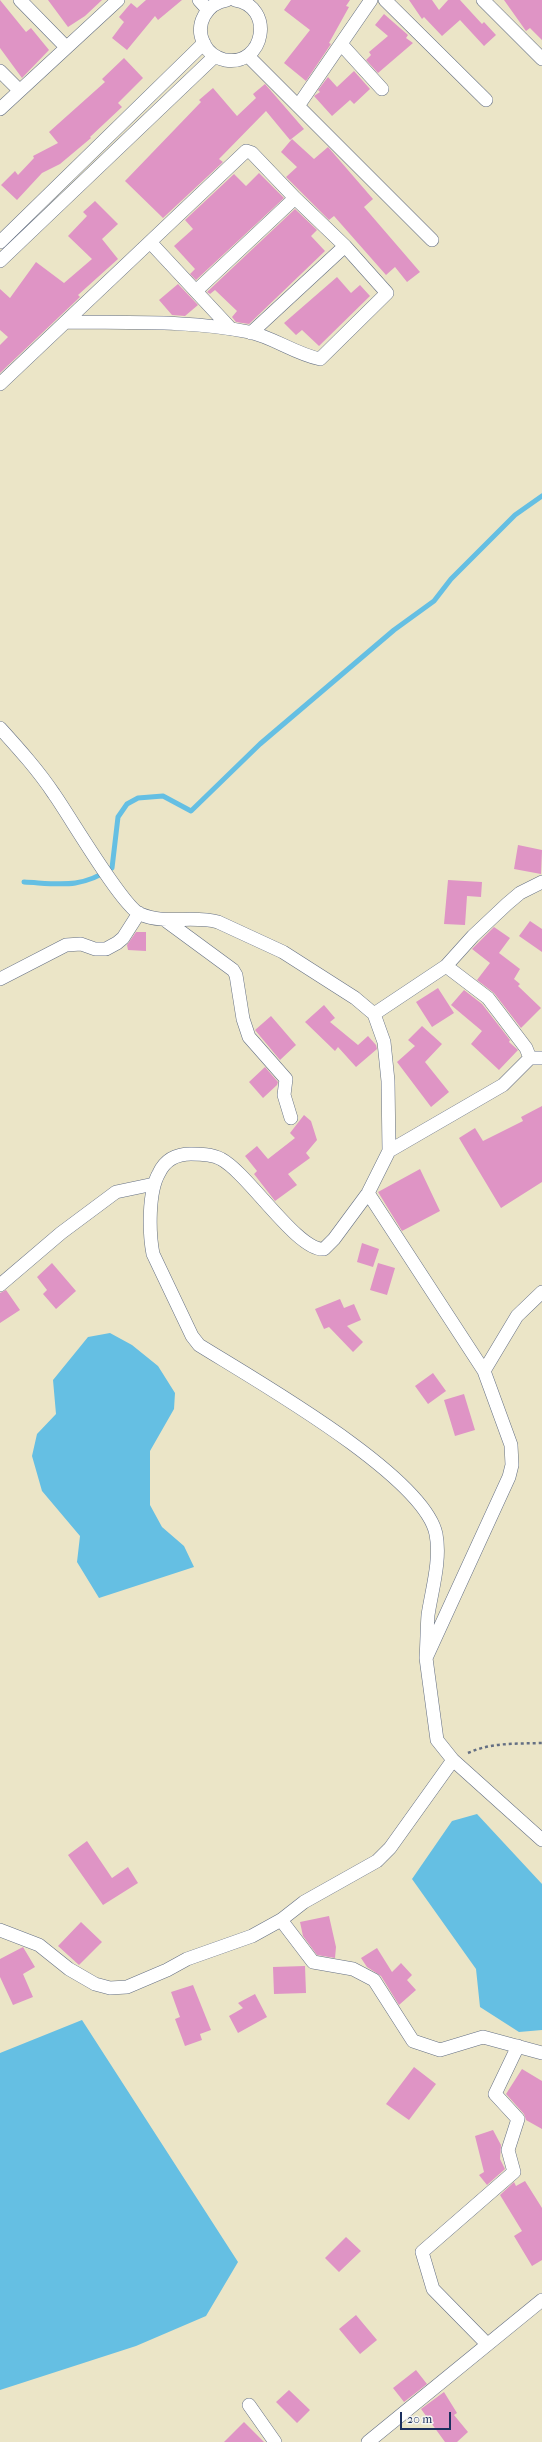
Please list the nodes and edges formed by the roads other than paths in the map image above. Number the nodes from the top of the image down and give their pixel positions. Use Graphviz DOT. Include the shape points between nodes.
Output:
graph roads {
  1 [pos="20,0"];
  2 [pos="199,0"];
  3 [pos="235,0"];
  4 [pos="371,0"];
  5 [pos="385,0"];
  6 [pos="483,0"];
  7 [pos="112,2"];
  8 [pos="257,5"];
  9 [pos="208,10"];
  10 [pos="204,43"];
  11 [pos="341,44"];
  12 [pos="66,46"];
  13 [pos="215,56"];
  14 [pos="248,56"];
  15 [pos="542,59"];
  16 [pos="0,71"];
  17 [pos="382,89"];
  18 [pos="19,90"];
  19 [pos="486,100"];
  20 [pos="298,106"];
  21 [pos="0,109"];
  22 [pos="295,198"];
  23 [pos="432,240"];
  24 [pos="0,242"];
  25 [pos="150,242"];
  26 [pos="345,246"];
  27 [pos="0,261"];
  28 [pos="197,290"];
  29 [pos="67,322"];
  30 [pos="231,329"];
  31 [pos="251,333"];
  32 [pos="0,384"];
  33 [pos="0,728"];
  34 [pos="542,882"];
  35 [pos="138,913"];
  36 [pos="165,920"];
  37 [pos="446,966"];
  38 [pos="0,979"];
  39 [pos="374,1014"];
  40 [pos="536,1058"];
  41 [pos="291,1118"];
  42 [pos="389,1151"];
  43 [pos="154,1184"];
  44 [pos="368,1193"];
  45 [pos="0,1285"];
  46 [pos="542,1292"];
  47 [pos="484,1371"];
  48 [pos="426,1658"];
  49 [pos="453,1760"];
  50 [pos="542,1840"];
  51 [pos="281,1920"];
  52 [pos="0,1930"];
  53 [pos="518,2046"];
  54 [pos="542,2053"];
  55 [pos="542,2300"];
  56 [pos="487,2344"];
  57 [pos="250,2405"];
  58 [pos="275,2442"];
  59 [pos="368,2442"];
  1 -- 12 [label="street"];
  2 -- 9 [label="street"];
  3 -- 8 [label="street"];
  3 -- 9 [label="street" via="214,4"];
  4 -- 11 [label="street"];
  5 -- 19 [label="street"];
  6 -- 15 [label="street"];
  7 -- 12 [label="street"];
  8 -- 14 [label="street" via="262,34"];
  9 -- 10 [label="street" via="201,26"];
  10 -- 13 [label="street"];
  10 -- 24 [label="street"];
  11 -- 17 [label="street"];
  11 -- 20 [label="street"];
  12 -- 18 [label="street"];
  13 -- 14 [label="street" via="232,61"];
  13 -- 27 [label="street"];
  14 -- 20 [label="street"];
  16 -- 18 [label="street"];
  18 -- 21 [label="street"];
  20 -- 23 [label="street"];
  22 -- 25 [label="street" via="252,153 246,151"];
  22 -- 26 [label="street"];
  22 -- 28 [label="street"];
  25 -- 28 [label="street"];
  25 -- 29 [label="street"];
  26 -- 31 [label="street"];
  26 -- 31 [label="street" via="387,293 320,359"];
  28 -- 30 [label="street"];
  29 -- 30 [label="street" via="159,323"];
  29 -- 32 [label="street"];
  30 -- 31 [label="street"];
  33 -- 35 [label="street" via="54,794 107,874"];
  34 -- 37 [label="street" via="507,904"];
  35 -- 36 [label="street"];
  35 -- 38 [label="street" via="123,938 106,949 95,949 81,944 66,945"];
  36 -- 39 [label="street" via="207,919 218,922 283,952 355,998"];
  36 -- 41 [label="street" via="233,970 245,1028 249,1037 286,1079 284,1095"];
  37 -- 39 [label="street"];
  37 -- 40 [label="street" via="488,998"];
  39 -- 42 [label="street" via="384,1042 388,1081"];
  40 -- 42 [label="street" via="503,1085"];
  42 -- 44 [label="street"];
  43 -- 44 [label="street" via="164,1164 174,1157 200,1154 220,1158 236,1169 263,1200 307,1243 318,1250 329,1246"];
  43 -- 45 [label="street" via="116,1192 61,1233"];
  43 -- 48 [label="street" via="151,1243 153,1254 195,1341 265,1384 342,1437 396,1480 420,1504 431,1521 436,1533 438,1551 428,1616"];
  44 -- 47 [label="street"];
  46 -- 47 [label="street" via="517,1316"];
  47 -- 48 [label="street" via="511,1445 512,1465 492,1519"];
  48 -- 49 [label="street" via="437,1740"];
  49 -- 50 [label="street"];
  49 -- 51 [label="street" via="384,1856 304,1902"];
  51 -- 52 [label="street" via="252,1936 187,1959 127,1987 110,1988 79,1976 39,1945"];
  51 -- 53 [label="street" via="313,1962 353,1969 374,1980 413,2042 440,2050 483,2037"];
  53 -- 54 [label="street"];
  53 -- 56 [label="street" via="495,2094 518,2119 508,2150 514,2172 422,2252 433,2289"];
  55 -- 56 [label="street"];
  56 -- 59 [label="street"];
  57 -- 58 [label="street"];
}
